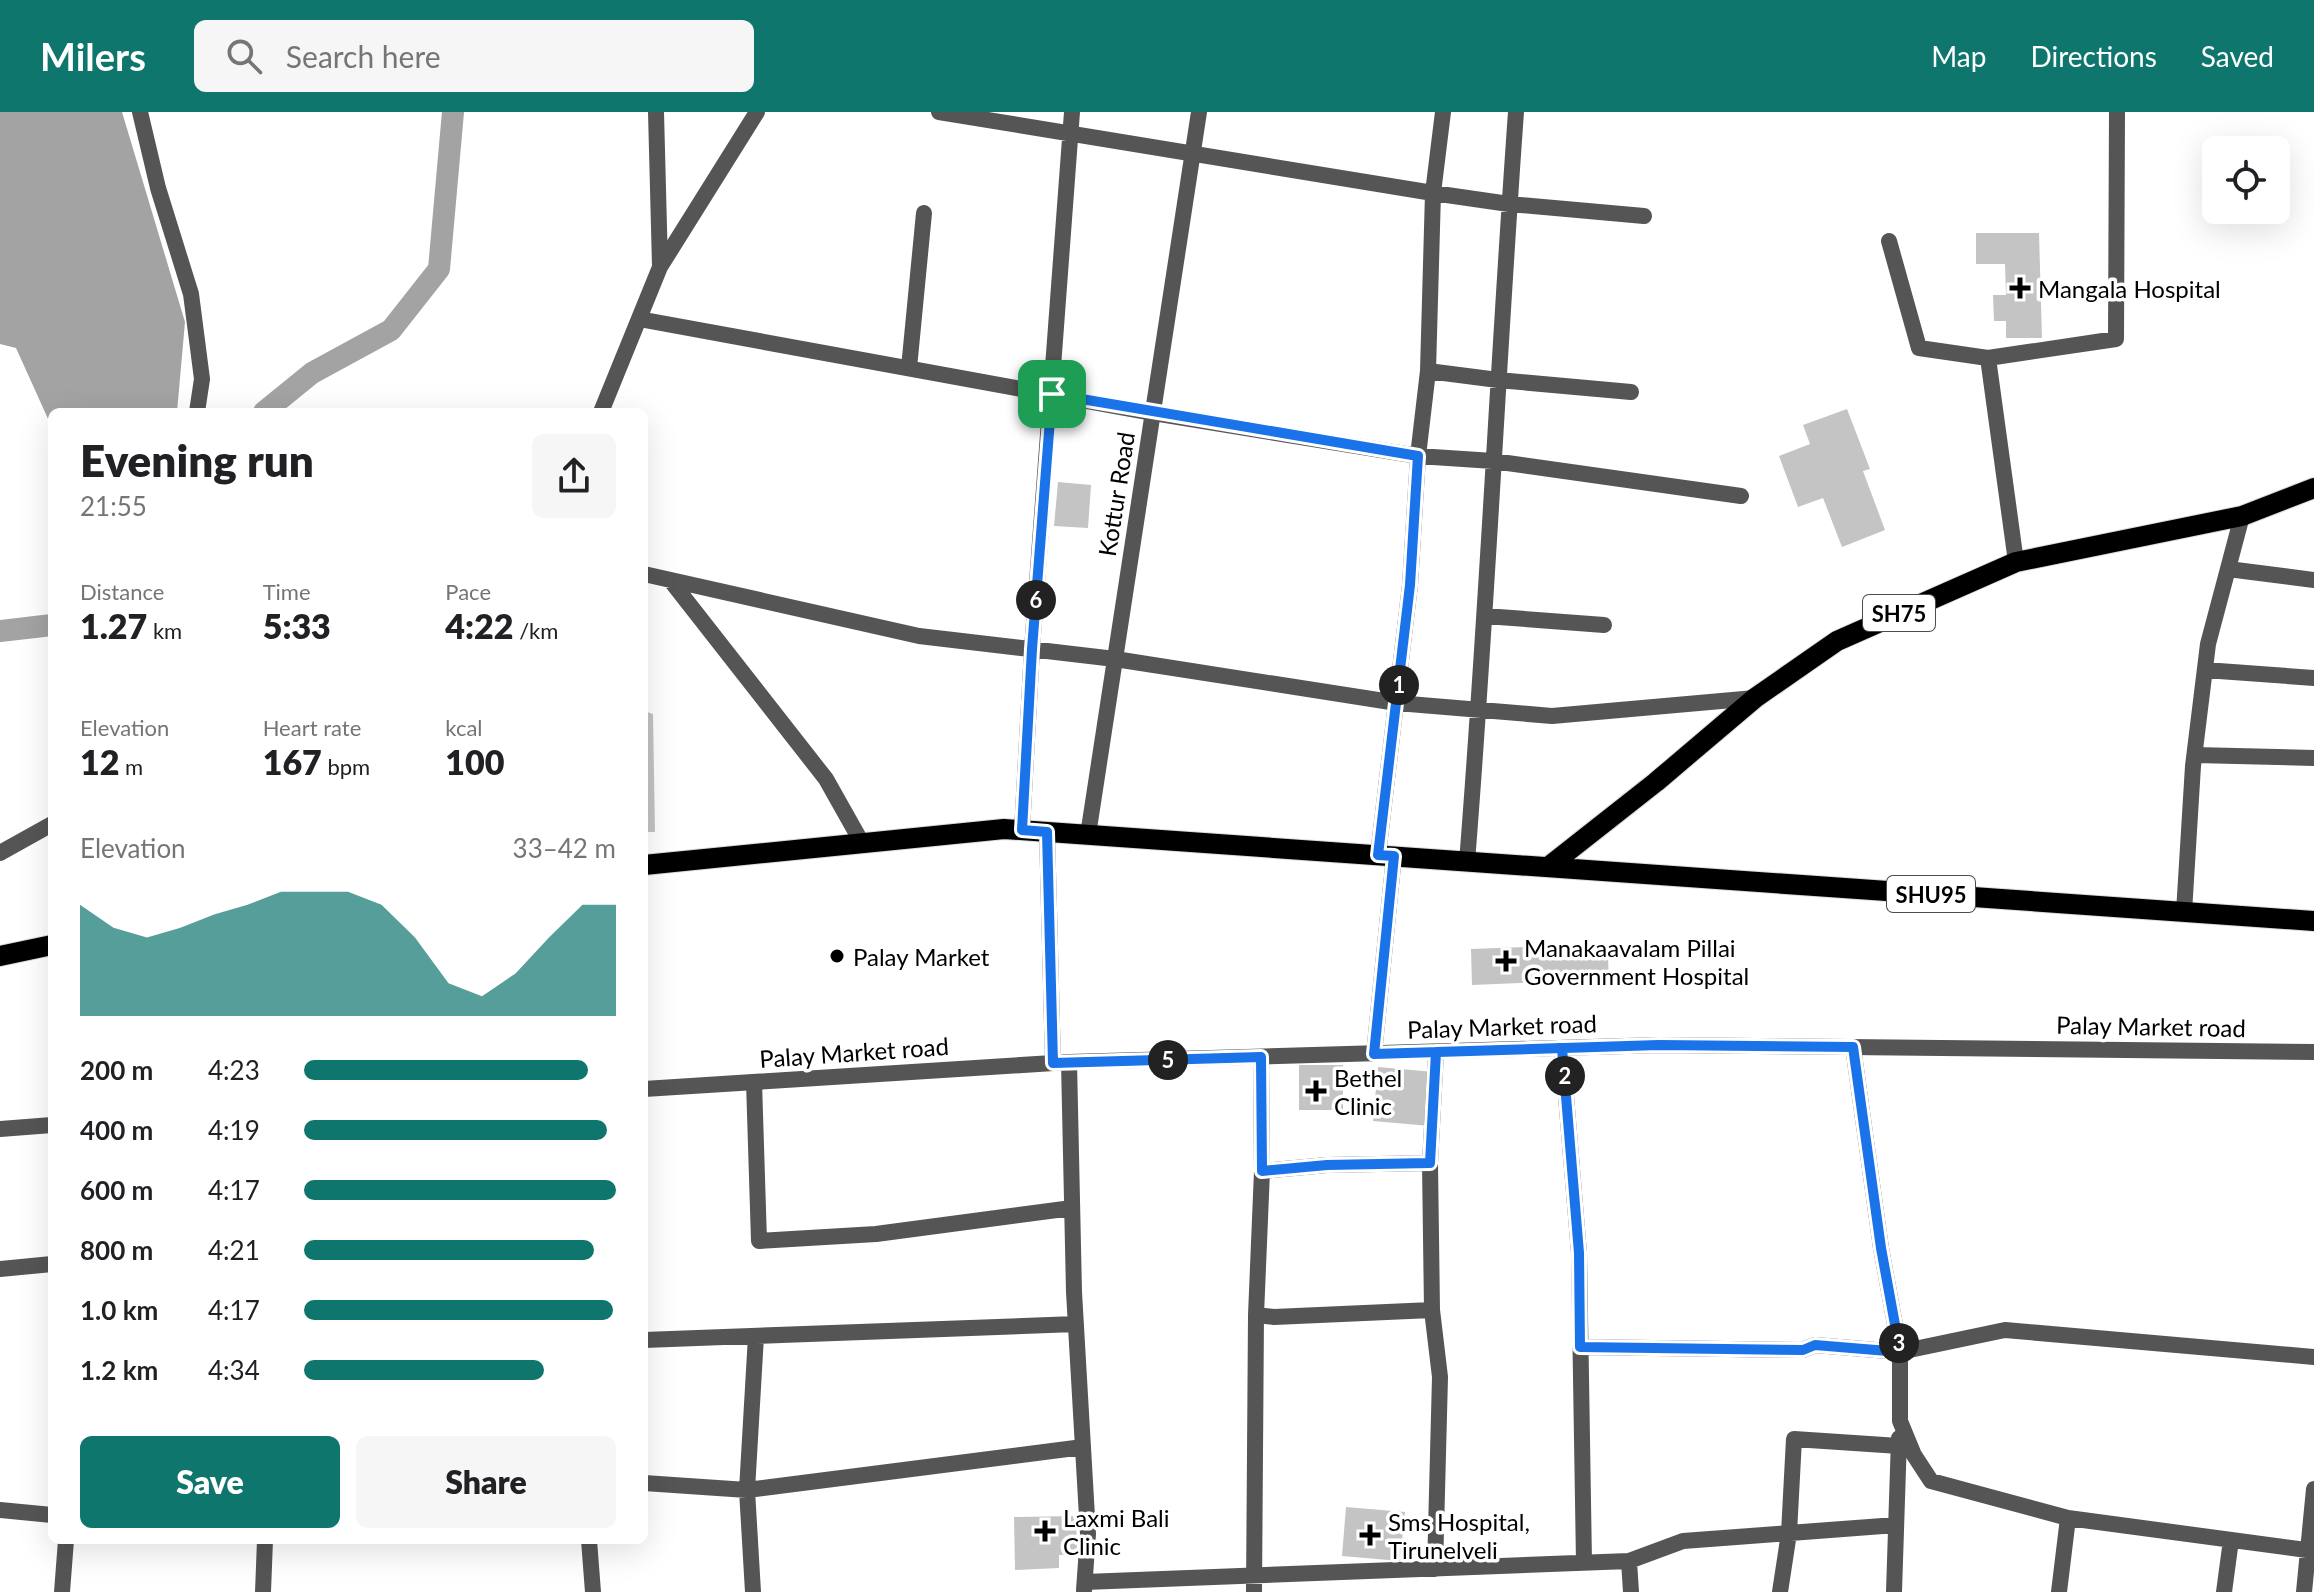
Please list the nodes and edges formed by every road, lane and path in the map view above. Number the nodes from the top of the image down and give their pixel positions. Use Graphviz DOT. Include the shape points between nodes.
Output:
graph roads {
  1 [pos="140,112"];
  2 [pos="656,112"];
  3 [pos="757,112"];
  4 [pos="939,112"];
  5 [pos="1072,112"];
  6 [pos="1199,112"];
  7 [pos="1443,112"];
  8 [pos="1516,112"];
  9 [pos="2117,112"];
  10 [pos="1071,134"];
  11 [pos="1191,153"];
  12 [pos="1433,193"];
  13 [pos="1509,204"];
  14 [pos="924,213"];
  15 [pos="1644,216"];
  16 [pos="1889,241"];
  17 [pos="660,267"];
  18 [pos="639,319"];
  19 [pos="1988,358"];
  20 [pos="909,368"];
  21 [pos="1428,371"];
  22 [pos="1498,380"];
  23 [pos="1631,392"];
  24 [pos="1052,394"];
  25 [pos="198,408"];
  26 [pos="603,408"];
  27 [pos="1152,413"];
  28 [pos="1418,456"];
  29 [pos="1493,461"];
  30 [pos="2314,488"];
  31 [pos="1741,496"];
  32 [pos="2242,516"];
  33 [pos="2016,562"];
  34 [pos="2228,569"];
  35 [pos="648,575"];
  36 [pos="2314,580"];
  37 [pos="671,581"];
  38 [pos="1485,616"];
  39 [pos="1604,625"];
  40 [pos="1032,649"];
  41 [pos="1115,659"];
  42 [pos="2205,670"];
  43 [pos="2314,678"];
  44 [pos="1755,698"];
  45 [pos="1397,703"];
  46 [pos="1480,709"];
  47 [pos="2195,755"];
  48 [pos="2314,758"];
  49 [pos="48,826"];
  50 [pos="1022,830"];
  51 [pos="1047,832"];
  52 [pos="1088,835"];
  53 [pos="862,843"];
  54 [pos="0,853"];
  55 [pos="1386,856"];
  56 [pos="1467,862"];
  57 [pos="648,865"];
  58 [pos="1548,867"];
  59 [pos="2184,912"];
  60 [pos="2314,921"];
  61 [pos="48,946"];
  62 [pos="0,956"];
  63 [pos="1853,1047"];
  64 [pos="1562,1048"];
  65 [pos="1436,1052"];
  66 [pos="2314,1052"];
  67 [pos="1374,1054"];
  68 [pos="1261,1057"];
  69 [pos="1061,1063"];
  70 [pos="754,1082"];
  71 [pos="648,1089"];
  72 [pos="48,1125"];
  73 [pos="0,1129"];
  74 [pos="1430,1163"];
  75 [pos="1262,1171"];
  76 [pos="1072,1208"];
  77 [pos="48,1264"];
  78 [pos="0,1269"];
  79 [pos="1432,1310"];
  80 [pos="1256,1315"];
  81 [pos="1076,1324"];
  82 [pos="756,1336"];
  83 [pos="648,1340"];
  84 [pos="1580,1347"];
  85 [pos="1900,1352"];
  86 [pos="2314,1357"];
  87 [pos="1900,1421"];
  88 [pos="1899,1446"];
  89 [pos="1083,1447"];
  90 [pos="648,1483"];
  91 [pos="2314,1489"];
  92 [pos="747,1490"];
  93 [pos="0,1510"];
  94 [pos="48,1515"];
  95 [pos="2068,1518"];
  96 [pos="1896,1525"];
  97 [pos="1789,1533"];
  98 [pos="2231,1540"];
  99 [pos="66,1544"];
  100 [pos="265,1544"];
  101 [pos="589,1544"];
  102 [pos="2311,1551"];
  103 [pos="1629,1561"];
  104 [pos="1584,1563"];
  105 [pos="1435,1569"];
  106 [pos="1254,1584"];
  107 [pos="1084,1587"];
  108 [pos="62,1592"];
  109 [pos="263,1592"];
  110 [pos="593,1592"];
  111 [pos="753,1592"];
  112 [pos="1631,1592"];
  113 [pos="1780,1592"];
  114 [pos="1894,1592"];
  115 [pos="2059,1592"];
  116 [pos="2224,1592"];
  117 [pos="2304,1592"];
  1 -- 25 [label="street" via="191,294 202,379"];
  2 -- 17 [label="street"];
  3 -- 17 [label="street"];
  4 -- 10 [label="street"];
  5 -- 10 [label="street"];
  6 -- 11 [label="street, Kottur Road"];
  7 -- 12 [label="street"];
  8 -- 13 [label="street"];
  9 -- 19 [label="street" via="2116,339"];
  10 -- 11 [label="street"];
  10 -- 24 [label="street"];
  11 -- 12 [label="street"];
  11 -- 27 [label="street, Kottur Road"];
  12 -- 13 [label="street"];
  12 -- 21 [label="street"];
  13 -- 15 [label="street"];
  13 -- 22 [label="street"];
  14 -- 20 [label="street"];
  16 -- 19 [label="street" via="1919,348"];
  17 -- 18 [label="street"];
  18 -- 20 [label="street"];
  18 -- 26 [label="street"];
  19 -- 33 [label="street"];
  20 -- 24 [label="street"];
  21 -- 22 [label="street"];
  21 -- 28 [label="street"];
  22 -- 23 [label="street"];
  22 -- 29 [label="street"];
  24 -- 27 [label="street"];
  24 -- 40 [label="street"];
  27 -- 28 [label="street"];
  27 -- 41 [label="street, Kottur Road"];
  28 -- 29 [label="street"];
  28 -- 45 [label="street"];
  29 -- 31 [label="street"];
  29 -- 38 [label="street"];
  30 -- 32 [label="main road, SH75"];
  32 -- 33 [label="main road, SH75"];
  32 -- 34 [label="street"];
  33 -- 44 [label="main road, SH75" via="1837,641"];
  34 -- 36 [label="street"];
  34 -- 42 [label="street"];
  35 -- 37 [label="street"];
  37 -- 40 [label="street" via="919,636"];
  37 -- 53 [label="street" via="826,779"];
  38 -- 39 [label="street"];
  38 -- 46 [label="street"];
  40 -- 41 [label="street"];
  40 -- 50 [label="street"];
  41 -- 45 [label="street"];
  41 -- 52 [label="street, Kottur Road"];
  42 -- 43 [label="street"];
  42 -- 47 [label="street"];
  44 -- 46 [label="street" via="1552,716"];
  44 -- 58 [label="main road, SH75"];
  45 -- 46 [label="street"];
  45 -- 55 [label="street"];
  46 -- 56 [label="street"];
  47 -- 48 [label="street"];
  47 -- 59 [label="street"];
  49 -- 54 [label="street"];
  50 -- 51 [label="main road, SHU95"];
  50 -- 53 [label="main road, SHU95"];
  51 -- 52 [label="main road, SHU95"];
  51 -- 69 [label="street"];
  52 -- 55 [label="main road, SHU95"];
  53 -- 57 [label="main road, SHU95"];
  55 -- 56 [label="main road, SHU95"];
  55 -- 67 [label="street"];
  56 -- 58 [label="main road, SHU95"];
  58 -- 59 [label="main road, SHU95"];
  59 -- 60 [label="main road, SHU95"];
  61 -- 62 [label="main road"];
  63 -- 64 [label="street, Palay Market road"];
  63 -- 66 [label="street, Palay Market road"];
  63 -- 85 [label="street"];
  64 -- 65 [label="street, Palay Market road"];
  64 -- 84 [label="street" via="1579,1253"];
  65 -- 67 [label="street, Palay Market road"];
  65 -- 74 [label="street"];
  67 -- 68 [label="street, Palay Market road"];
  68 -- 69 [label="street, Palay Market road"];
  68 -- 75 [label="street"];
  69 -- 70 [label="street, Palay Market road"];
  69 -- 76 [label="street"];
  70 -- 71 [label="street, Palay Market road"];
  70 -- 76 [label="street" via="759,1241 876,1234"];
  72 -- 73 [label="street"];
  74 -- 75 [label="street"];
  74 -- 79 [label="street"];
  75 -- 80 [label="street"];
  76 -- 81 [label="street"];
  77 -- 78 [label="street"];
  79 -- 80 [label="street"];
  79 -- 105 [label="street" via="1440,1377"];
  80 -- 106 [label="street"];
  81 -- 82 [label="street"];
  81 -- 89 [label="street"];
  82 -- 83 [label="street"];
  82 -- 92 [label="street"];
  84 -- 85 [label="street" via="1803,1350 1815,1345"];
  84 -- 104 [label="street"];
  85 -- 86 [label="street" via="2005,1330"];
  85 -- 87 [label="street"];
  87 -- 88 [label="street"];
  87 -- 95 [label="street" via="1931,1481"];
  88 -- 96 [label="street"];
  88 -- 97 [label="street" via="1794,1439"];
  89 -- 92 [label="street"];
  89 -- 107 [label="street" via="1088,1534"];
  90 -- 92 [label="street"];
  91 -- 102 [label="street"];
  92 -- 111 [label="street"];
  93 -- 94 [label="street"];
  95 -- 98 [label="street"];
  95 -- 115 [label="street"];
  96 -- 97 [label="street"];
  96 -- 114 [label="street"];
  97 -- 103 [label="street" via="1683,1541"];
  97 -- 113 [label="street"];
  98 -- 102 [label="street"];
  98 -- 116 [label="street"];
  99 -- 108 [label="street"];
  100 -- 109 [label="street"];
  101 -- 110 [label="street"];
  102 -- 117 [label="street"];
  103 -- 104 [label="street"];
  103 -- 112 [label="street"];
  104 -- 105 [label="street"];
  105 -- 106 [label="street"];
  106 -- 107 [label="street"];
}
